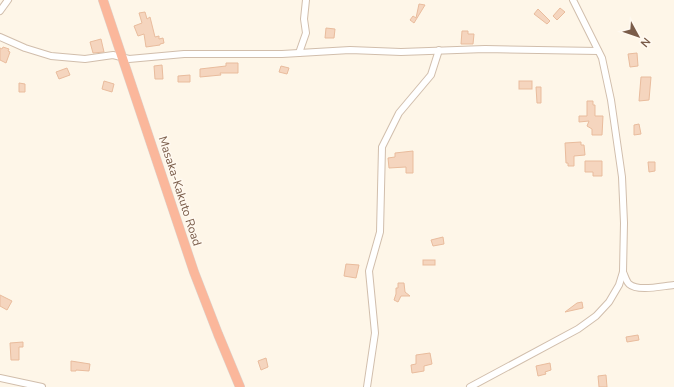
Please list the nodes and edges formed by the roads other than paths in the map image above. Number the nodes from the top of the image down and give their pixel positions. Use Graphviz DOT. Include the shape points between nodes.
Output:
graph roads {
  1 [pos="8,0"];
  2 [pos="103,0"];
  3 [pos="306,0"];
  4 [pos="573,0"];
  5 [pos="0,11"];
  6 [pos="0,37"];
  7 [pos="439,50"];
  8 [pos="598,51"];
  9 [pos="299,53"];
  10 [pos="123,57"];
  11 [pos="623,272"];
  12 [pos="674,285"];
  13 [pos="0,378"];
  14 [pos="42,387"];
  15 [pos="240,387"];
  16 [pos="367,387"];
  17 [pos="470,387"];
  1 -- 5 [label="street"];
  2 -- 10 [label="highway, Masaka-Kakuto Road"];
  3 -- 9 [label="street" via="306,33"];
  4 -- 8 [label="street"];
  6 -- 10 [label="street" via="51,56 84,59 113,55"];
  7 -- 8 [label="street"];
  7 -- 9 [label="street"];
  7 -- 16 [label="street" via="431,75 399,113 382,147 380,232 369,271 375,333"];
  8 -- 11 [label="street" via="602,58 611,100 620,157 624,223"];
  9 -- 10 [label="street"];
  10 -- 15 [label="highway, Masaka-Kakuto Road" via="197,278"];
  11 -- 12 [label="street" via="627,281 635,287"];
  11 -- 17 [label="street" via="609,302 596,316 578,329"];
  13 -- 14 [label="street"];
}
